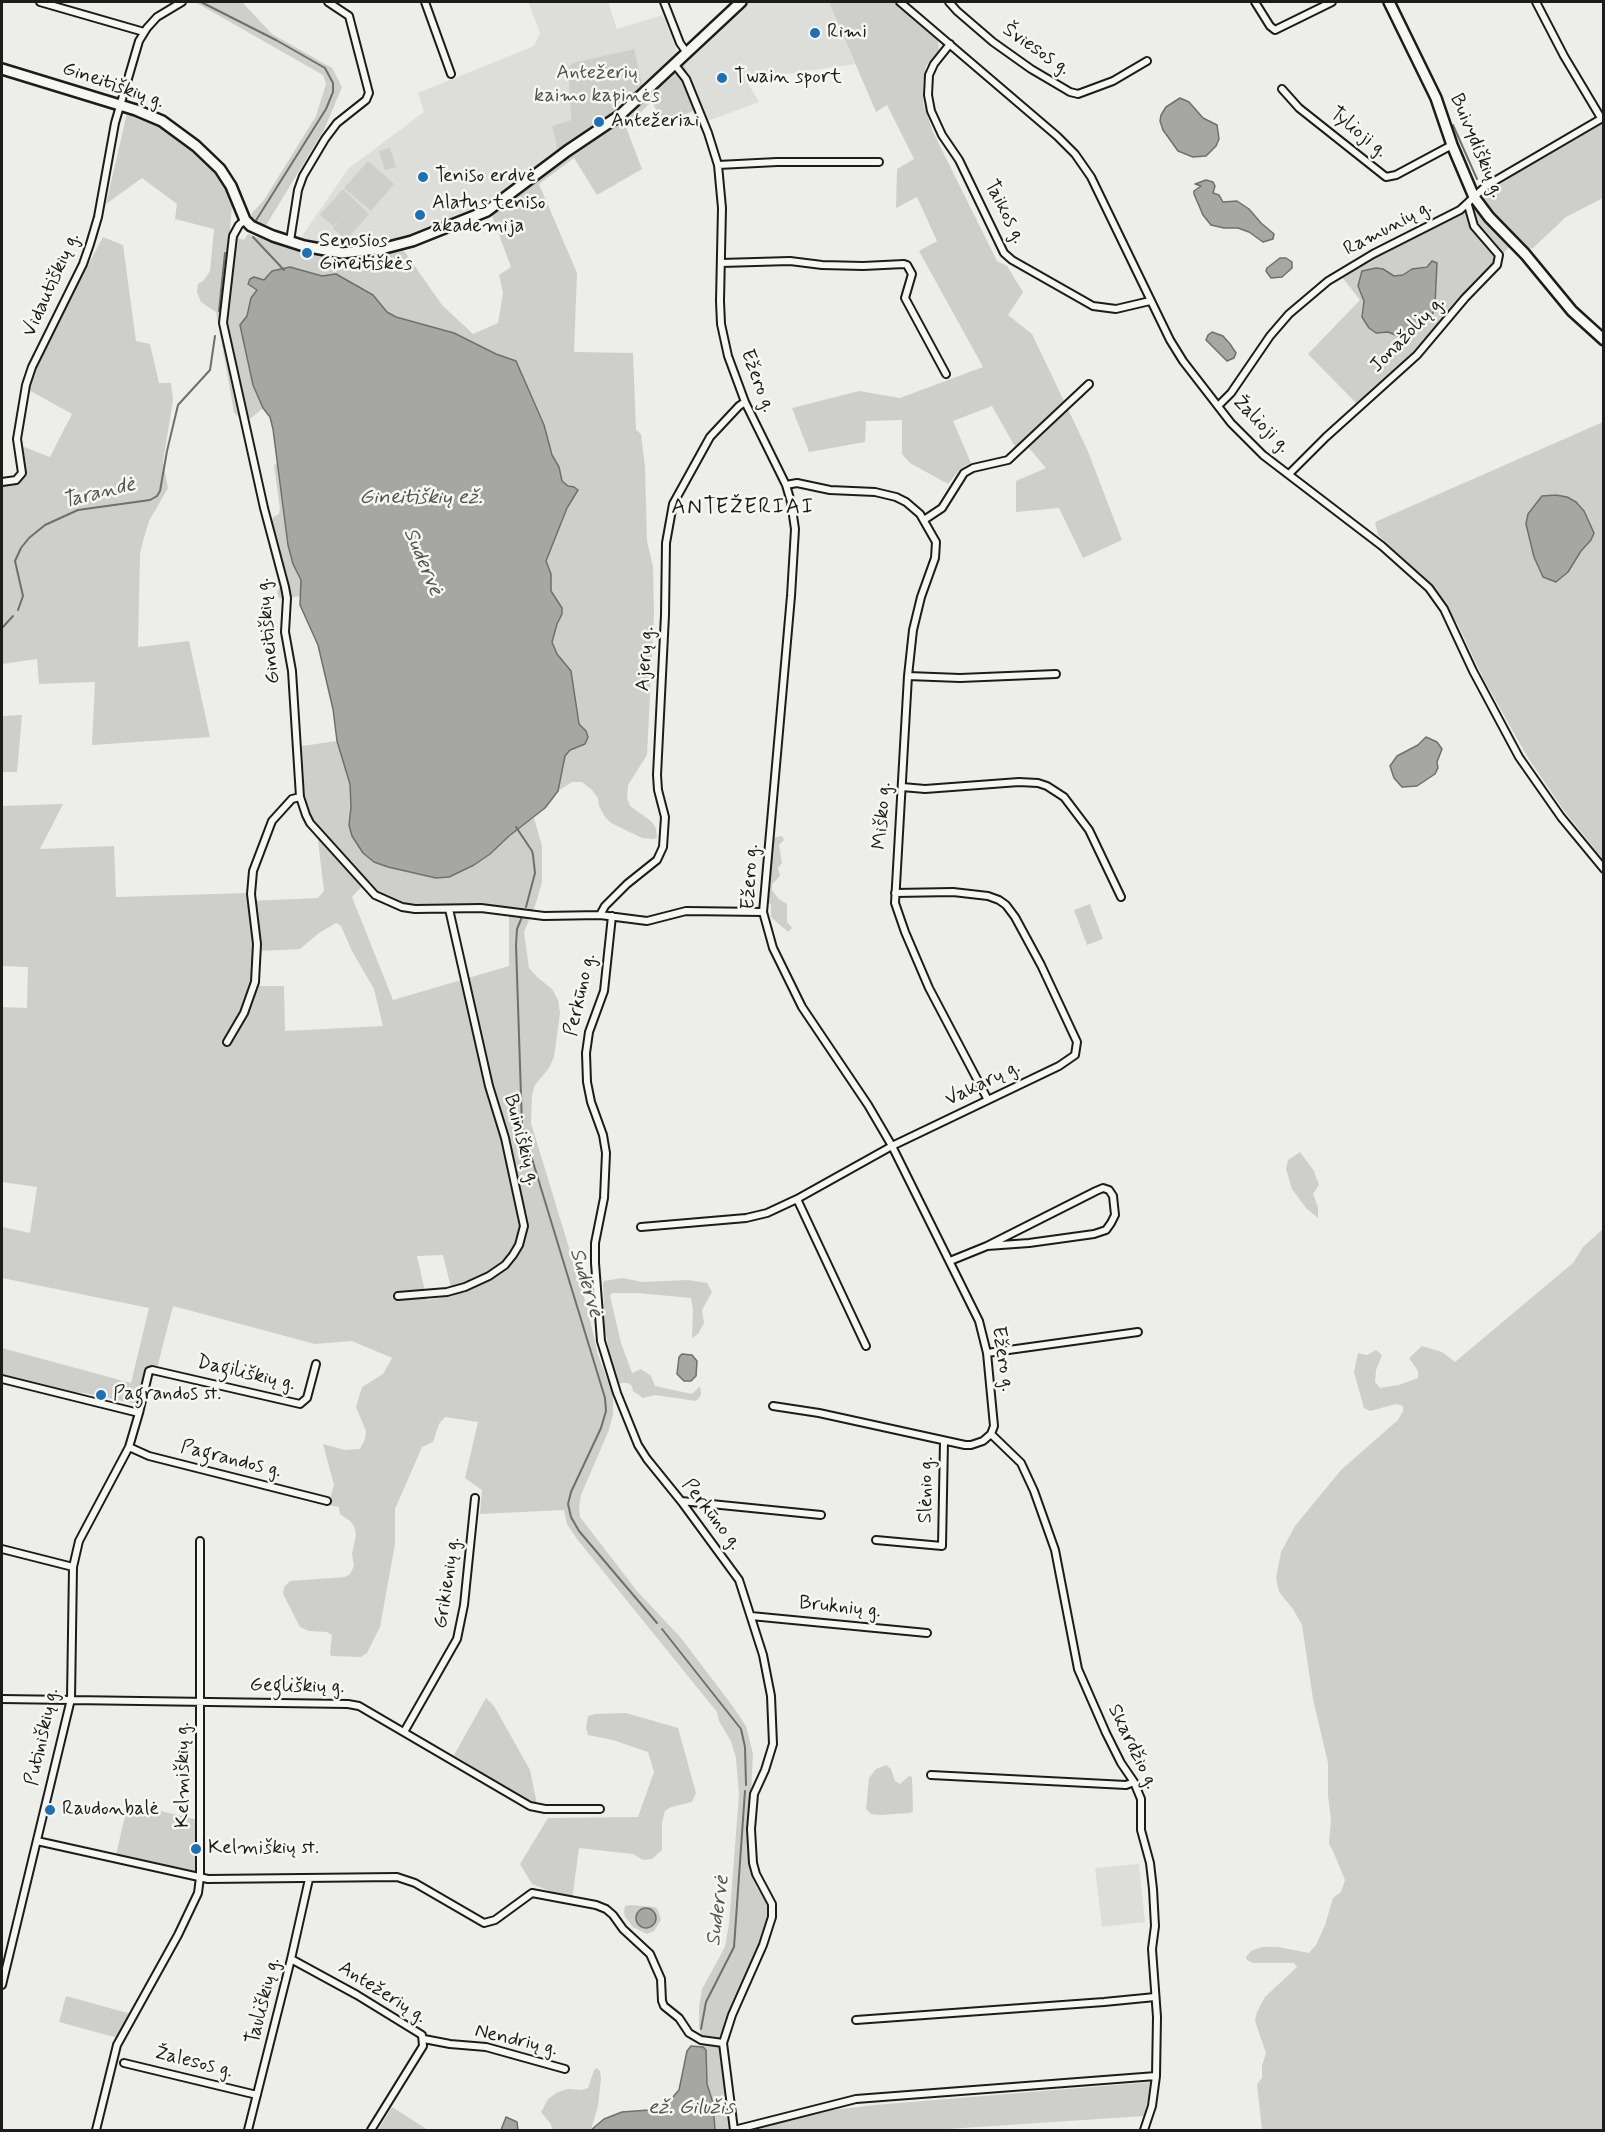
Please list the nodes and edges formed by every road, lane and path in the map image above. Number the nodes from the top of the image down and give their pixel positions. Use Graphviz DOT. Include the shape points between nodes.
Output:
graph roads {
  1 [pos="40,2"];
  2 [pos="182,2"];
  3 [pos="328,2"];
  4 [pos="425,2"];
  5 [pos="664,2"];
  6 [pos="741,2"];
  7 [pos="900,2"];
  8 [pos="949,2"];
  9 [pos="1255,2"];
  10 [pos="1332,2"];
  11 [pos="1389,2"];
  12 [pos="1536,2"];
  13 [pos="144,32"];
  14 [pos="950,44"];
  15 [pos="687,53"];
  16 [pos="1147,61"];
  17 [pos="675,65"];
  18 [pos="2,69"];
  19 [pos="451,74"];
  20 [pos="1282,89"];
  21 [pos="120,104"];
  22 [pos="1602,118"];
  23 [pos="1452,145"];
  24 [pos="879,162"];
  25 [pos="718,165"];
  26 [pos="1471,201"];
  27 [pos="245,220"];
  28 [pos="290,241"];
  29 [pos="720,263"];
  30 [pos="1150,301"];
  31 [pos="1604,340"];
  32 [pos="946,374"];
  33 [pos="1089,384"];
  34 [pos="745,402"];
  35 [pos="1218,406"];
  36 [pos="1288,474"];
  37 [pos="2,482"];
  38 [pos="786,485"];
  39 [pos="924,520"];
  40 [pos="1056,674"];
  41 [pos="908,676"];
  42 [pos="902,787"];
  43 [pos="300,797"];
  44 [pos="1604,868"];
  45 [pos="895,893"];
  46 [pos="1121,897"];
  47 [pos="448,909"];
  48 [pos="763,912"];
  49 [pos="600,915"];
  50 [pos="612,916"];
  51 [pos="227,1042"];
  52 [pos="988,1100"];
  53 [pos="892,1146"];
  54 [pos="797,1199"];
  55 [pos="641,1227"];
  56 [pos="987,1246"];
  57 [pos="950,1261"];
  58 [pos="398,1296"];
  59 [pos="1138,1332"];
  60 [pos="866,1346"];
  61 [pos="987,1353"];
  62 [pos="316,1364"];
  63 [pos="2,1379"];
  64 [pos="773,1406"];
  65 [pos="139,1413"];
  66 [pos="992,1434"];
  67 [pos="944,1441"];
  68 [pos="129,1447"];
  69 [pos="475,1498"];
  70 [pos="327,1501"];
  71 [pos="681,1501"];
  72 [pos="821,1515"];
  73 [pos="876,1540"];
  74 [pos="200,1541"];
  75 [pos="2,1549"];
  76 [pos="73,1567"];
  77 [pos="751,1616"];
  78 [pos="927,1633"];
  79 [pos="2,1699"];
  80 [pos="71,1699"];
  81 [pos="201,1701"];
  82 [pos="404,1732"];
  83 [pos="931,1775"];
  84 [pos="1134,1782"];
  85 [pos="600,1809"];
  86 [pos="37,1841"];
  87 [pos="200,1877"];
  88 [pos="309,1879"];
  89 [pos="291,1959"];
  90 [pos="2,1984"];
  91 [pos="1155,1996"];
  92 [pos="856,2020"];
  93 [pos="424,2038"];
  94 [pos="723,2043"];
  95 [pos="124,2063"];
  96 [pos="565,2069"];
  97 [pos="1156,2076"];
  98 [pos="257,2095"];
  99 [pos="96,2130"];
  100 [pos="248,2130"];
  101 [pos="371,2130"];
  102 [pos="734,2130"];
  103 [pos="1144,2130"];
  1 -- 13 [label="street"];
  2 -- 13 [label="street" via="157,17"];
  3 -- 28 [label="street" via="349,16 369,93 366,100 337,123 303,176 297,190"];
  4 -- 19 [label="street"];
  5 -- 15 [label="street"];
  6 -- 15 [label="street"];
  7 -- 14 [label="street, Žalioji g."];
  8 -- 16 [label="street, Šviesos g." via="993,42 1070,92 1078,94 1113,81"];
  9 -- 10 [label="street" via="1275,30"];
  11 -- 23 [label="street, Buivydiškių g." via="1436,98"];
  12 -- 22 [label="street"];
  13 -- 21 [label="street, Vidautiškių g."];
  14 -- 30 [label="street, Žalioji g." via="1075,154 1091,177"];
  14 -- 30 [label="street, Taikos g." via="929,75 931,111 1004,253 1093,306 1116,309"];
  15 -- 17 [label="street"];
  17 -- 25 [label="street, Ežero g." via="686,80"];
  17 -- 28 [label="street" via="619,116 481,214 412,241 361,252 342,254"];
  18 -- 21 [label="street, Gineitiškių g."];
  20 -- 23 [label="street, Tylioji g." via="1299,108 1386,177 1396,176"];
  21 -- 27 [label="street, Gineitiškių g." via="162,121 203,152 226,177"];
  21 -- 37 [label="street, Vidautiškių g." via="90,244 26,385 17,439 22,469 19,477"];
  22 -- 26 [label="street, Ramunių g." via="1492,182"];
  23 -- 26 [label="street, Buivydiškių g."];
  24 -- 25 [label="street"];
  25 -- 29 [label="street, Ežero g." via="722,208"];
  26 -- 31 [label="street, Buivydiškių g." via="1525,254 1572,311"];
  26 -- 35 [label="street, Ramunių g." via="1328,281 1289,314 1232,393"];
  26 -- 36 [label="street, Jonažolių g." via="1474,226 1499,255 1497,265 1417,355"];
  27 -- 28 [label="street" via="261,231"];
  27 -- 43 [label="street, Gineitiškių g." via="233,236 223,323 287,598 285,632 292,671"];
  29 -- 32 [label="street" via="908,265 912,274 905,298"];
  29 -- 34 [label="street, Ežero g." via="723,333"];
  30 -- 35 [label="street, Žalioji g." via="1183,361"];
  33 -- 39 [label="street" via="1008,460 964,473 942,508"];
  34 -- 38 [label="street, Ežero g."];
  34 -- 49 [label="street, Ajerų g." via="710,436 673,504 666,543 657,775 665,817 663,847 657,860 627,884"];
  35 -- 36 [label="street, Žalioji g." via="1245,438"];
  36 -- 44 [label="street, Žalioji g." via="1382,546 1429,588 1444,609 1519,757 1561,817"];
  38 -- 39 [label="street, Miško g." via="886,494 906,502"];
  38 -- 48 [label="street, Ežero g." via="795,529 794,551"];
  39 -- 41 [label="street, Miško g." via="936,549 913,630"];
  40 -- 41 [label="street"];
  41 -- 42 [label="street, Miško g."];
  42 -- 45 [label="street, Miško g."];
  42 -- 46 [label="street" via="1019,782 1047,786 1064,797 1089,830"];
  43 -- 47 [label="street, Gineitiškių g." via="310,823 375,895 402,907"];
  43 -- 51 [label="street" via="292,799 272,820 254,871 251,894 257,944 255,982 244,1013"];
  45 -- 52 [label="street, Miško g." via="897,911 929,988"];
  45 -- 52 [label="street, Vakarų g." via="953,892 999,900 1030,942 1073,1034 1077,1047 1067,1062"];
  47 -- 49 [label="street, Gineitiškių g." via="482,908 544,916"];
  47 -- 58 [label="street, Buiniškių g." via="524,1226 513,1255 489,1276 447,1292"];
  48 -- 50 [label="street, Gineitiškių g." via="686,911 647,921"];
  48 -- 53 [label="street, Ežero g." via="774,948 802,1007"];
  49 -- 50 [label="street, Gineitiškių g."];
  50 -- 71 [label="street, Perkūno g." via="604,991 585,1053 591,1102 606,1153 604,1198 595,1243 601,1341 638,1445"];
  52 -- 53 [label="street, Vakarų g."];
  53 -- 54 [label="street, Vakarų g."];
  53 -- 57 [label="street, Ežero g."];
  54 -- 55 [label="street, Vakarų g." via="746,1218"];
  54 -- 60 [label="street"];
  56 -- 56 [label="street" via="1106,1230 1115,1215 1113,1196 1103,1188"];
  56 -- 57 [label="street"];
  57 -- 61 [label="street, Ežero g." via="979,1321"];
  59 -- 61 [label="street"];
  61 -- 66 [label="street, Ežero g."];
  62 -- 65 [label="street, Dagiliškių g." via="307,1398 300,1404 152,1370"];
  63 -- 65 [label="street"];
  64 -- 67 [label="street"];
  65 -- 68 [label="street, Putiniškių g."];
  66 -- 67 [label="street" via="971,1445"];
  66 -- 84 [label="street, Skardžio g." via="1021,1463 1034,1491 1055,1550 1078,1670 1111,1743"];
  67 -- 73 [label="street, Slėnio g." via="942,1546"];
  68 -- 70 [label="street, Pagrandos g." via="149,1456"];
  68 -- 76 [label="street, Putiniškių g." via="82,1532"];
  69 -- 82 [label="street, Grikienių g." via="457,1640"];
  71 -- 72 [label="street"];
  71 -- 77 [label="street, Perkūno g." via="735,1572"];
  74 -- 81 [label="street, Kelmiškių g."];
  75 -- 76 [label="street"];
  76 -- 80 [label="street, Putiniškių g."];
  77 -- 78 [label="street, Bruknių g."];
  77 -- 94 [label="street, Perkūno g." via="771,1696 773,1737 772,1751 754,1794 753,1863 772,1904 772,1917"];
  79 -- 80 [label="street, Gegliškių g."];
  80 -- 81 [label="street, Gegliškių g."];
  80 -- 86 [label="street, Putiniškių g."];
  81 -- 82 [label="street, Gegliškių g." via="348,1704 366,1709"];
  81 -- 87 [label="street, Kelmiškių g."];
  82 -- 85 [label="street, Gegliškių g." via="530,1806"];
  83 -- 84 [label="street" via="1126,1785"];
  84 -- 91 [label="street, Skardžio g." via="1142,1799 1141,1830 1152,1872"];
  86 -- 87 [label="street"];
  86 -- 90 [label="street, Putiniškių g."];
  87 -- 88 [label="street"];
  87 -- 99 [label="street, Kelmiškių g." via="192,1909 117,2045"];
  88 -- 89 [label="street, Tauliškių g."];
  88 -- 94 [label="street" via="397,1877 484,1923 495,1920 532,1893 606,1909 650,1954 661,1979 664,2006 694,2037"];
  89 -- 93 [label="street, Antežerių g."];
  89 -- 98 [label="street, Tauliškių g."];
  91 -- 92 [label="street"];
  91 -- 97 [label="street, Skardžio g."];
  93 -- 96 [label="street, Nendrių g." via="486,2047"];
  93 -- 101 [label="street, Antežerių g." via="423,2046"];
  94 -- 102 [label="street, Perkūno g."];
  95 -- 98 [label="street, Žalesos g."];
  97 -- 102 [label="street" via="856,2099"];
  97 -- 103 [label="street, Skardžio g."];
  98 -- 100 [label="street, Tauliškių g."];
}
